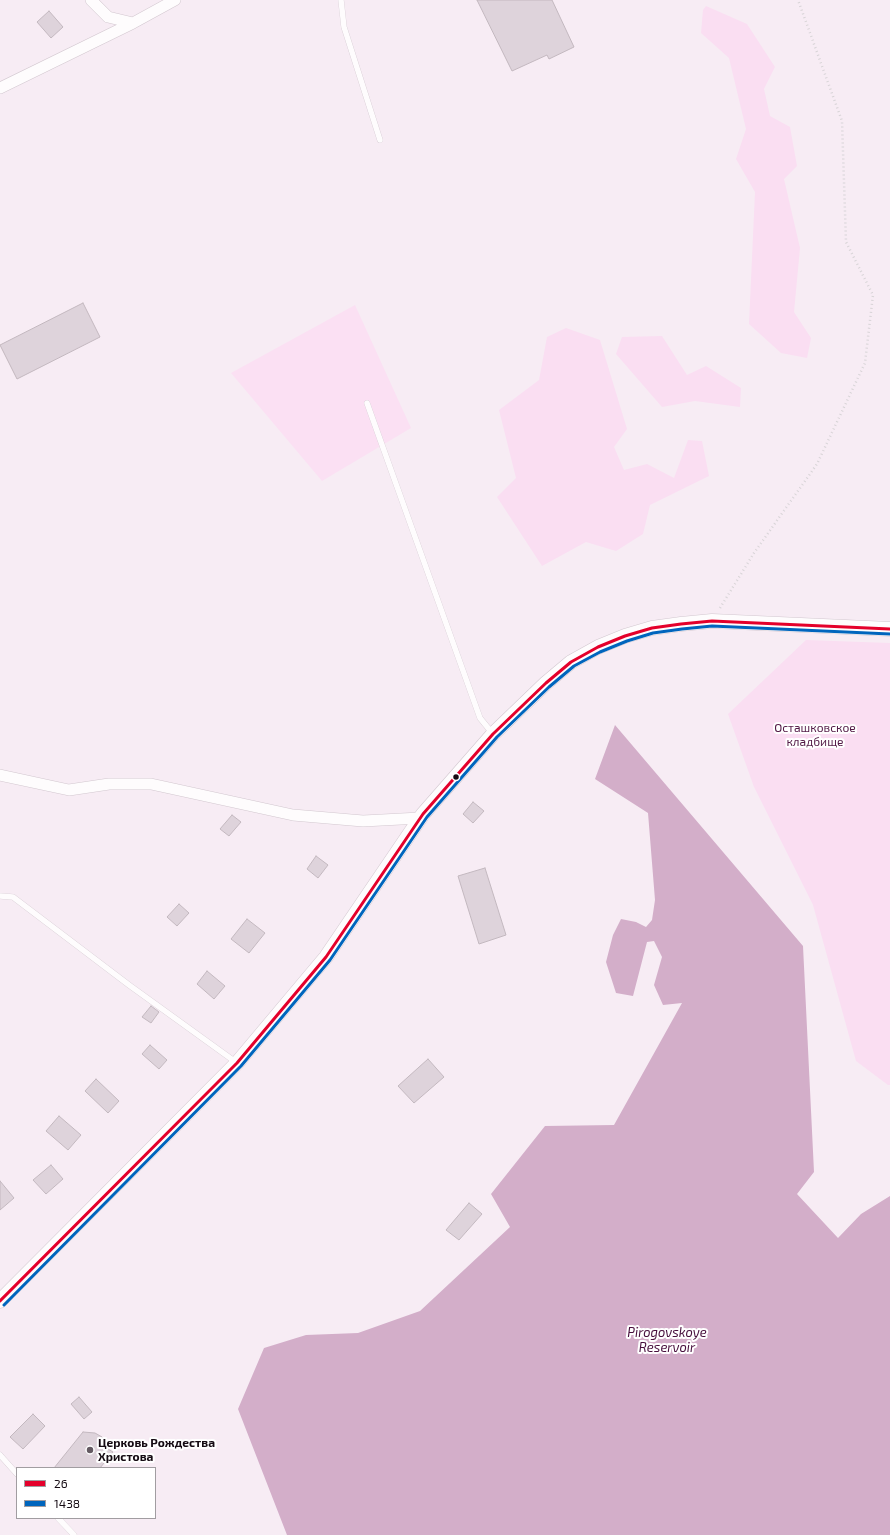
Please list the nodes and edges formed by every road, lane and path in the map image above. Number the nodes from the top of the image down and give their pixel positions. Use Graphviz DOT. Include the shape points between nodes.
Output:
graph roads {
  1 [pos="91,0"];
  2 [pos="175,0"];
  3 [pos="341,0"];
  4 [pos="798,0"];
  5 [pos="133,23"];
  6 [pos="0,88"];
  7 [pos="380,140"];
  8 [pos="367,403"];
  9 [pos="712,621"];
  10 [pos="890,629"];
  11 [pos="493,734"];
  12 [pos="0,775"];
  13 [pos="420,818"];
  14 [pos="0,896"];
  15 [pos="237,1063"];
  16 [pos="0,1301"];
  17 [pos="0,1455"];
  18 [pos="16,1473"];
  19 [pos="59,1519"];
  20 [pos="74,1535"];
  1 -- 5 [label="street" via="108,17"];
  2 -- 5 [label="street"];
  3 -- 7 [label="lane" via="344,27"];
  4 -- 9 [label="path" via="842,121 846,242 873,295 865,362 817,464 754,553"];
  5 -- 6 [label="street"];
  8 -- 11 [label="lane" via="480,718"];
  9 -- 10 [label="street"];
  9 -- 11 [label="street" via="652,628 598,647 571,662"];
  11 -- 13 [label="street"];
  12 -- 13 [label="street" via="69,790 109,784 151,784 293,815 363,821"];
  13 -- 15 [label="street" via="326,957"];
  14 -- 15 [label="lane" via="13,897"];
  15 -- 16 [label="street"];
  17 -- 18 [label="lane"];
  19 -- 20 [label="lane"];
}
